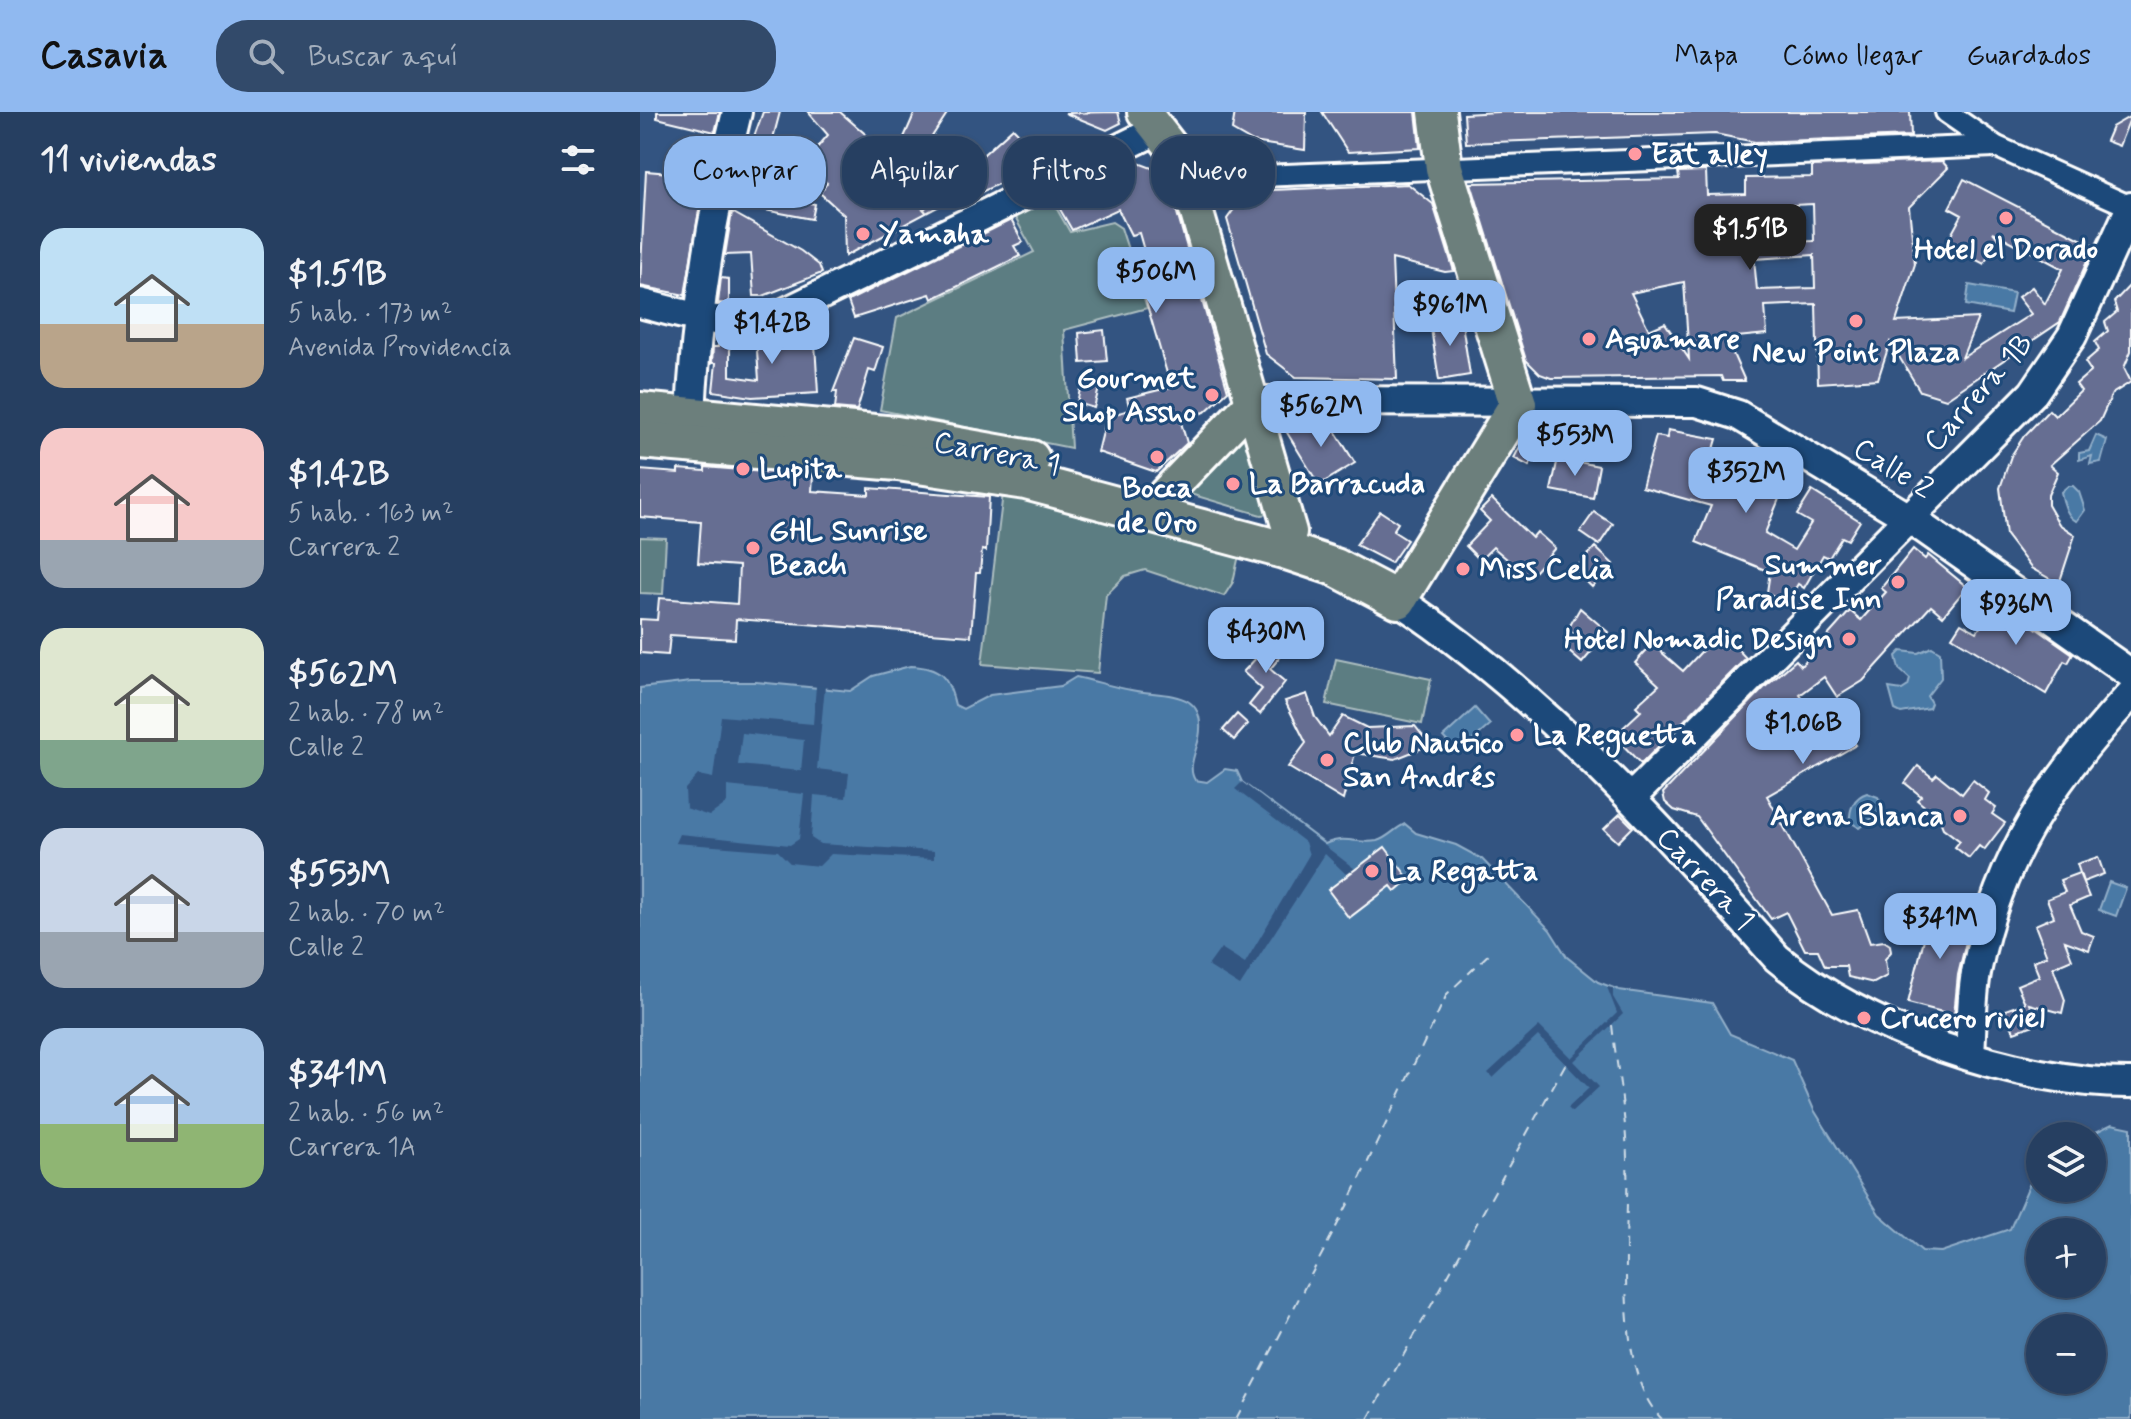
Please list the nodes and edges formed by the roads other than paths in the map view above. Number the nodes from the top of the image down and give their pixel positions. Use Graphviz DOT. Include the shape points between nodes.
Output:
graph roads {
  1 [pos="737,112"];
  2 [pos="1437,112"];
  3 [pos="1946,112"];
  4 [pos="1152,120"];
  5 [pos="1995,146"];
  6 [pos="1444,168"];
  7 [pos="1275,175"];
  8 [pos="2131,207"];
  9 [pos="1196,208"];
  10 [pos="640,303"];
  11 [pos="697,318"];
  12 [pos="1254,401"];
  13 [pos="1518,404"];
  14 [pos="640,411"];
  15 [pos="690,428"];
  16 [pos="640,440"];
  17 [pos="1161,504"];
  18 [pos="1909,518"];
  19 [pos="1287,541"];
  20 [pos="1398,600"];
  21 [pos="2131,674"];
  22 [pos="2131,694"];
  23 [pos="1631,798"];
  24 [pos="1970,1054"];
  25 [pos="2131,1083"];
  1 -- 11 [label="street"];
  2 -- 6 [label="highway"];
  3 -- 5 [label="street"];
  4 -- 11 [label="street" via="782,314 748,323"];
  5 -- 6 [label="street"];
  5 -- 8 [label="street"];
  6 -- 7 [label="street"];
  6 -- 13 [label="highway"];
  8 -- 18 [label="street, Carrera 1B" via="2052,368"];
  9 -- 12 [label="main road"];
  10 -- 11 [label="street"];
  11 -- 15 [label="street"];
  12 -- 13 [label="street, Calle 2"];
  12 -- 17 [label="main road"];
  12 -- 19 [label="main road"];
  13 -- 18 [label="street, Calle 2" via="1697,402 1718,407"];
  13 -- 20 [label="highway"];
  14 -- 15 [label="highway, Carrera 1"];
  15 -- 16 [label="highway, Carrera 1"];
  15 -- 17 [label="highway, Carrera 1" via="971,446 1110,478"];
  17 -- 19 [label="highway, Carrera 1"];
  18 -- 21 [label="street, Calle 2"];
  18 -- 23 [label="street, Carrera 1B"];
  19 -- 20 [label="highway, Carrera 1"];
  20 -- 23 [label="street, Carrera 1" via="1497,671"];
  22 -- 24 [label="street" via="2035,813 1999,888 1977,970"];
  23 -- 24 [label="street, Carrera 1" via="1803,980 1897,1030"];
  24 -- 25 [label="street, Carrera 1" via="2035,1074"];
}
